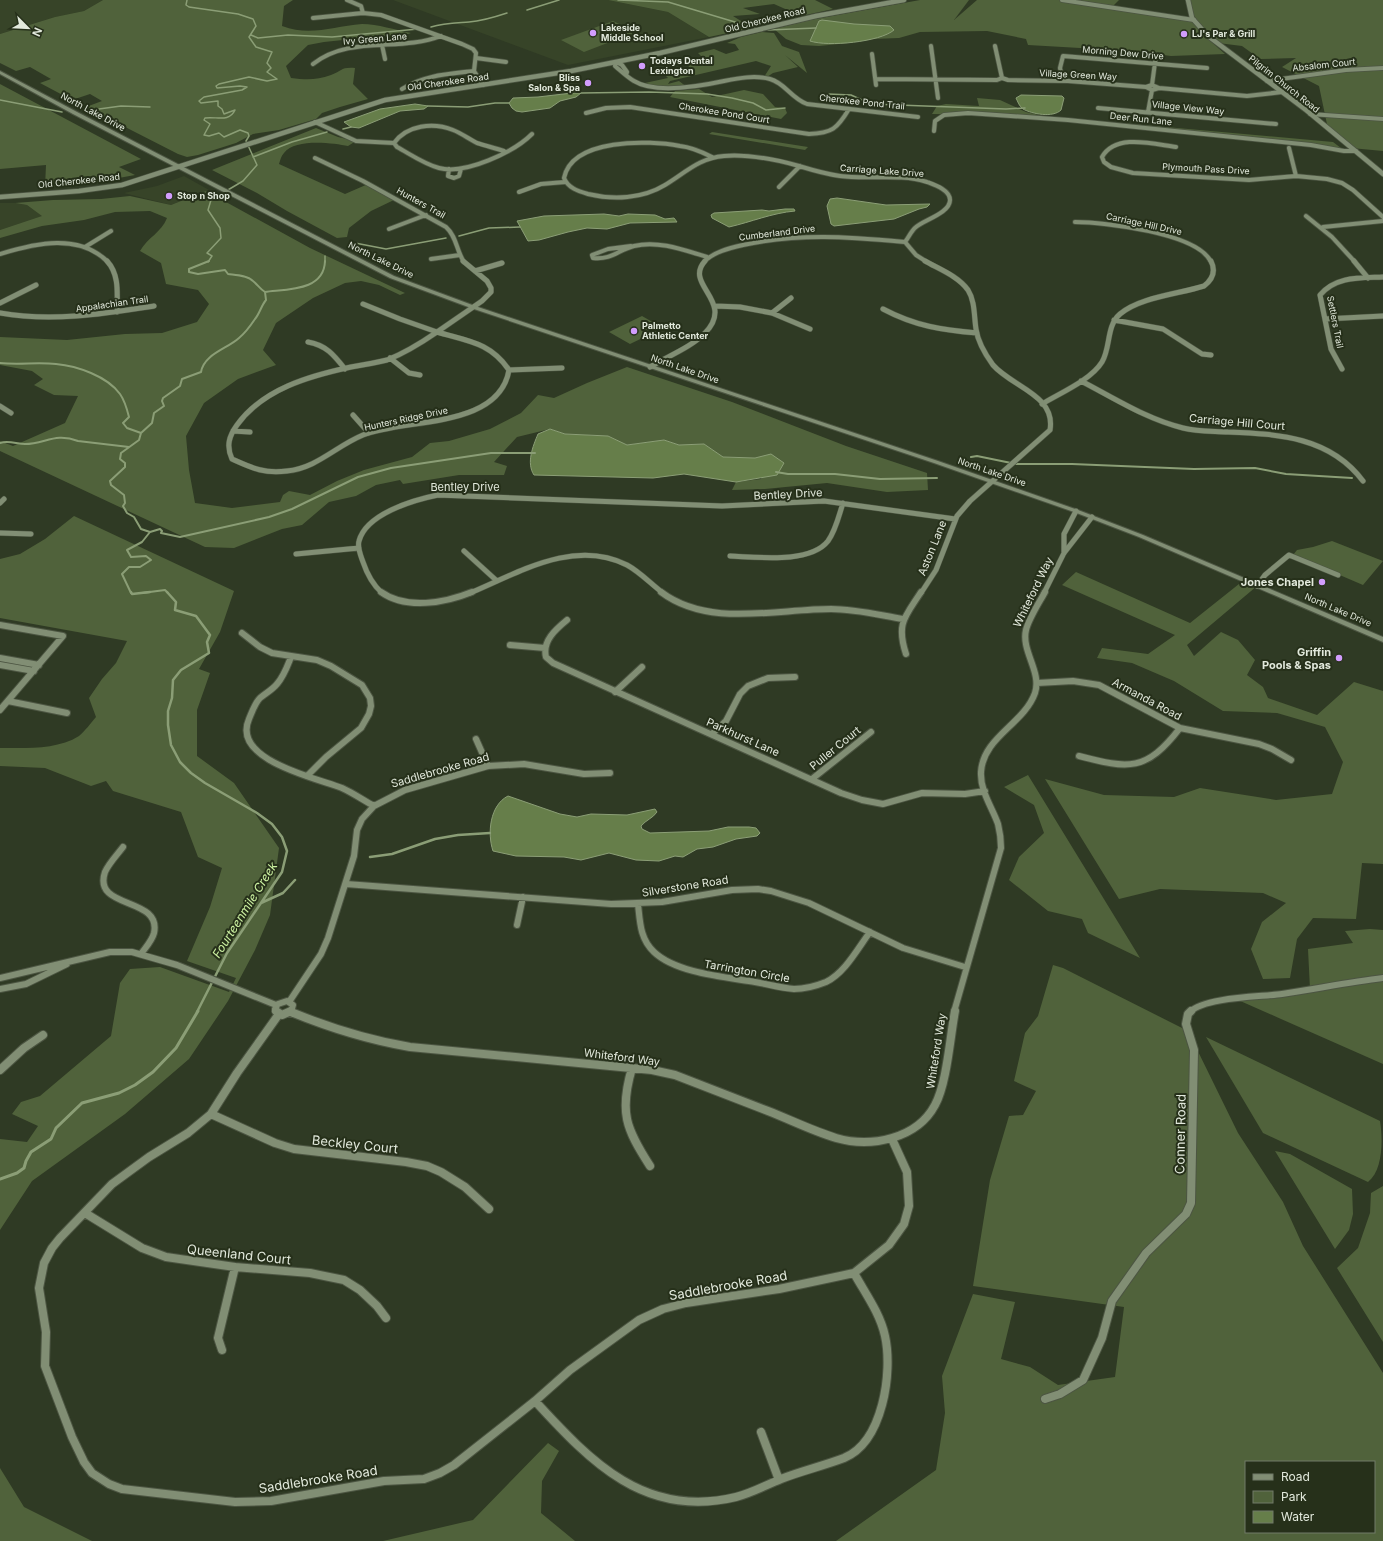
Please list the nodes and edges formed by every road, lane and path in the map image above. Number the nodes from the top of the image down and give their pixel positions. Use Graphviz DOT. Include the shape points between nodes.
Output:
graph roads {
  1 [pos="347,0"];
  2 [pos="904,0"];
  3 [pos="1062,0"];
  4 [pos="1188,0"];
  5 [pos="363,13"];
  6 [pos="313,18"];
  7 [pos="1194,20"];
  8 [pos="441,36"];
  9 [pos="382,45"];
  10 [pos="931,46"];
  11 [pos="995,46"];
  12 [pos="872,54"];
  13 [pos="1156,54"];
  14 [pos="476,58"];
  15 [pos="385,59"];
  16 [pos="506,62"];
  17 [pos="616,62"];
  18 [pos="313,64"];
  19 [pos="1155,64"];
  20 [pos="1207,68"];
  21 [pos="1383,68"];
  22 [pos="474,71"];
  23 [pos="0,72"];
  24 [pos="1002,78"];
  25 [pos="876,79"];
  26 [pos="936,80"];
  27 [pos="997,80"];
  28 [pos="1008,80"];
  29 [pos="1063,80"];
  30 [pos="1266,81"];
  31 [pos="483,85"];
  32 [pos="876,85"];
  33 [pos="1152,85"];
  34 [pos="1146,87"];
  35 [pos="402,88"];
  36 [pos="1159,88"];
  37 [pos="1152,90"];
  38 [pos="1282,92"];
  39 [pos="938,98"];
  40 [pos="1098,108"];
  41 [pos="849,109"];
  42 [pos="1148,112"];
  43 [pos="586,113"];
  44 [pos="1310,114"];
  45 [pos="918,118"];
  46 [pos="1383,119"];
  47 [pos="315,122"];
  48 [pos="1276,124"];
  49 [pos="934,131"];
  50 [pos="532,134"];
  51 [pos="394,142"];
  52 [pos="1163,145"];
  53 [pos="1176,147"];
  54 [pos="1289,148"];
  55 [pos="504,151"];
  56 [pos="1162,151"];
  57 [pos="1356,152"];
  58 [pos="712,157"];
  59 [pos="315,158"];
  60 [pos="800,166"];
  61 [pos="180,167"];
  62 [pos="449,169"];
  63 [pos="461,169"];
  64 [pos="1383,174"];
  65 [pos="1296,176"];
  66 [pos="565,182"];
  67 [pos="779,187"];
  68 [pos="519,192"];
  69 [pos="0,197"];
  70 [pos="426,215"];
  71 [pos="1306,216"];
  72 [pos="1383,217"];
  73 [pos="1383,221"];
  74 [pos="1075,222"];
  75 [pos="1323,227"];
  76 [pos="389,229"];
  77 [pos="111,231"];
  78 [pos="905,242"];
  79 [pos="85,246"];
  80 [pos="631,246"];
  81 [pos="0,254"];
  82 [pos="460,255"];
  83 [pos="707,258"];
  84 [pos="431,259"];
  85 [pos="502,263"];
  86 [pos="475,271"];
  87 [pos="1383,277"];
  88 [pos="1368,278"];
  89 [pos="36,284"];
  90 [pos="791,298"];
  91 [pos="0,303"];
  92 [pos="362,304"];
  93 [pos="154,306"];
  94 [pos="714,306"];
  95 [pos="473,307"];
  96 [pos="883,309"];
  97 [pos="117,312"];
  98 [pos="772,312"];
  99 [pos="0,313"];
  100 [pos="1383,316"];
  101 [pos="1325,319"];
  102 [pos="1114,320"];
  103 [pos="810,329"];
  104 [pos="437,332"];
  105 [pos="977,333"];
  106 [pos="308,342"];
  107 [pos="1211,355"];
  108 [pos="390,358"];
  109 [pos="650,366"];
  110 [pos="562,368"];
  111 [pos="345,369"];
  112 [pos="1342,369"];
  113 [pos="509,370"];
  114 [pos="420,375"];
  115 [pos="1081,380"];
  116 [pos="1042,404"];
  117 [pos="0,406"];
  118 [pos="11,413"];
  119 [pos="353,415"];
  120 [pos="233,430"];
  121 [pos="250,432"];
  122 [pos="369,433"];
  123 [pos="267,472"];
  124 [pos="262,478"];
  125 [pos="993,481"];
  126 [pos="1363,481"];
  127 [pos="4,499"];
  128 [pos="0,503"];
  129 [pos="843,503"];
  130 [pos="1076,511"];
  131 [pos="1092,517"];
  132 [pos="955,519"];
  133 [pos="0,533"];
  134 [pos="31,534"];
  135 [pos="359,548"];
  136 [pos="464,551"];
  137 [pos="1064,553"];
  138 [pos="296,554"];
  139 [pos="730,556"];
  140 [pos="1338,575"];
  141 [pos="497,581"];
  142 [pos="1257,586"];
  143 [pos="903,619"];
  144 [pos="567,620"];
  145 [pos="0,625"];
  146 [pos="242,633"];
  147 [pos="1383,640"];
  148 [pos="510,645"];
  149 [pos="546,648"];
  150 [pos="906,654"];
  151 [pos="291,657"];
  152 [pos="0,658"];
  153 [pos="0,665"];
  154 [pos="39,665"];
  155 [pos="642,667"];
  156 [pos="34,671"];
  157 [pos="795,677"];
  158 [pos="1037,683"];
  159 [pos="615,692"];
  160 [pos="8,701"];
  161 [pos="0,710"];
  162 [pos="67,713"];
  163 [pos="1180,728"];
  164 [pos="871,732"];
  165 [pos="712,734"];
  166 [pos="476,739"];
  167 [pos="1079,756"];
  168 [pos="1291,760"];
  169 [pos="488,766"];
  170 [pos="610,773"];
  171 [pos="308,775"];
  172 [pos="812,779"];
  173 [pos="985,791"];
  174 [pos="374,806"];
  175 [pos="123,847"];
  176 [pos="346,884"];
  177 [pos="523,897"];
  178 [pos="638,904"];
  179 [pos="517,925"];
  180 [pos="870,932"];
  181 [pos="141,954"];
  182 [pos="74,961"];
  183 [pos="965,967"];
  184 [pos="0,978"];
  185 [pos="1383,978"];
  186 [pos="0,988"];
  187 [pos="289,1002"];
  188 [pos="276,1005"];
  189 [pos="291,1012"];
  190 [pos="279,1014"];
  191 [pos="43,1034"];
  192 [pos="632,1068"];
  193 [pos="0,1070"];
  194 [pos="210,1114"];
  195 [pos="892,1139"];
  196 [pos="650,1166"];
  197 [pos="489,1209"];
  198 [pos="85,1213"];
  199 [pos="235,1267"];
  200 [pos="854,1272"];
  201 [pos="386,1318"];
  202 [pos="222,1350"];
  203 [pos="1045,1399"];
  204 [pos="536,1401"];
  205 [pos="762,1432"];
  206 [pos="779,1480"];
  1 -- 5 [label="street" via="361,6"];
  2 -- 17 [label="street, Old Cherokee Road" via="816,16"];
  3 -- 7 [label="street"];
  4 -- 7 [label="street, Pilgrim Church Road" via="1190,14"];
  5 -- 6 [label="street"];
  5 -- 8 [label="street" via="387,16"];
  7 -- 30 [label="street, Pilgrim Church Road" via="1208,36"];
  8 -- 9 [label="street, Ivy Green Lane" via="418,43"];
  8 -- 14 [label="street" via="472,49 476,53"];
  9 -- 15 [label="street"];
  9 -- 18 [label="street, Ivy Green Lane" via="329,53"];
  10 -- 26 [label="street"];
  11 -- 24 [label="street"];
  12 -- 25 [label="street"];
  13 -- 19 [label="street"];
  14 -- 16 [label="street"];
  14 -- 22 [label="street"];
  17 -- 31 [label="street, Old Cherokee Road"];
  17 -- 41 [label="street, Cherokee Pond Trail" via="615,66 635,82 653,88 693,88 756,77 781,84 797,100 823,107"];
  19 -- 20 [label="street, Morning Dew Drive"];
  19 -- 29 [label="street, Morning Dew Drive" via="1063,56 1060,68"];
  19 -- 33 [label="street"];
  21 -- 30 [label="street, Absalom Court" via="1346,70"];
  22 -- 31 [label="street"];
  22 -- 35 [label="street" via="424,78"];
  23 -- 61 [label="main road, North Lake Drive"];
  24 -- 27 [label="street, Village Green Way"];
  24 -- 28 [label="street, Village Green Way"];
  25 -- 26 [label="street, Village Green Way"];
  25 -- 32 [label="street"];
  26 -- 27 [label="street, Village Green Way"];
  26 -- 39 [label="street"];
  27 -- 28 [label="street, Village Green Way"];
  28 -- 29 [label="street, Village Green Way"];
  29 -- 34 [label="street, Village Green Way"];
  30 -- 38 [label="street, Pilgrim Church Road"];
  31 -- 47 [label="street, Old Cherokee Road" via="386,100"];
  33 -- 34 [label="street, Village Green Way"];
  33 -- 36 [label="street"];
  34 -- 37 [label="street, Village Green Way"];
  36 -- 37 [label="street"];
  36 -- 38 [label="street" via="1247,96"];
  37 -- 42 [label="street"];
  38 -- 44 [label="street, Pilgrim Church Road"];
  40 -- 42 [label="street, Village View Way"];
  41 -- 43 [label="street, Cherokee Pond Court" via="836,129 808,134 630,107 606,108"];
  41 -- 45 [label="street, Cherokee Pond Trail"];
  42 -- 48 [label="street, Village View Way"];
  44 -- 46 [label="street"];
  44 -- 57 [label="street, Pilgrim Church Road"];
  47 -- 51 [label="street" via="356,141"];
  47 -- 61 [label="street, Old Cherokee Road"];
  49 -- 57 [label="street, Deer Run Lane" via="935,121 944,115 968,113 1185,131"];
  50 -- 55 [label="street" via="528,139"];
  51 -- 55 [label="street" via="407,130 436,126"];
  51 -- 62 [label="street" via="398,147 434,166"];
  52 -- 53 [label="street, Plymouth Pass Drive"];
  52 -- 56 [label="street"];
  52 -- 65 [label="street, Plymouth Pass Drive" via="1122,143 1110,146 1102,157 1111,167 1134,173 1249,180"];
  54 -- 65 [label="street"];
  55 -- 63 [label="street" via="476,166"];
  57 -- 64 [label="street, Pilgrim Church Road"];
  58 -- 60 [label="street, Carriage Lake Drive" via="758,157"];
  58 -- 66 [label="street, Carriage Lake Drive" via="699,161 658,189 637,195 591,195 574,189"];
  58 -- 66 [label="street, Carriage Lake Drive" via="700,150 672,144 637,142 612,145 591,151 572,161 565,172"];
  59 -- 70 [label="street, Hunters Trail"];
  60 -- 67 [label="street"];
  60 -- 78 [label="street, Carriage Lake Drive" via="838,176 920,181 944,190 950,198 949,205 916,227"];
  61 -- 69 [label="street, Old Cherokee Road" via="135,182 108,187"];
  61 -- 95 [label="main road, North Lake Drive" via="392,277"];
  62 -- 63 [label="street"];
  62 -- 63 [label="street" via="448,176 454,178 459,176"];
  65 -- 72 [label="street, Plymouth Pass Drive" via="1342,183 1354,190"];
  66 -- 68 [label="street" via="541,184"];
  70 -- 76 [label="street"];
  70 -- 82 [label="street, Hunters Trail" via="453,233"];
  71 -- 75 [label="street"];
  73 -- 75 [label="street"];
  74 -- 102 [label="street, Carriage Hill Drive" via="1092,221 1173,237 1197,248 1213,264 1214,274 1204,286 1131,307"];
  75 -- 88 [label="street"];
  77 -- 79 [label="street"];
  78 -- 83 [label="street, Cumberland Drive" via="813,236 736,246"];
  78 -- 105 [label="street" via="909,250 955,278 967,289 971,296"];
  79 -- 81 [label="street" via="42,243"];
  79 -- 97 [label="street" via="98,253 113,270 117,282"];
  80 -- 80 [label="street" via="604,259 592,256 608,248"];
  80 -- 83 [label="street" via="660,244"];
  82 -- 84 [label="street"];
  82 -- 86 [label="street, Hunters Trail"];
  83 -- 94 [label="street" via="702,262 698,273 701,284 709,293"];
  85 -- 86 [label="street"];
  86 -- 95 [label="street, Hunters Trail" via="489,283 490,291 486,298"];
  87 -- 88 [label="street, Settlers Trail"];
  88 -- 101 [label="street, Settlers Trail" via="1343,280 1324,289 1320,295"];
  89 -- 91 [label="street"];
  90 -- 98 [label="street"];
  92 -- 104 [label="street"];
  93 -- 97 [label="street, Appalachian Trail"];
  94 -- 98 [label="street"];
  94 -- 109 [label="street" via="714,319 706,332 697,340"];
  95 -- 104 [label="street, Hunters Ridge Drive"];
  95 -- 109 [label="main road, North Lake Drive"];
  96 -- 105 [label="street" via="918,326"];
  97 -- 99 [label="street, Appalachian Trail" via="65,318"];
  98 -- 103 [label="street"];
  100 -- 101 [label="street"];
  101 -- 112 [label="street, Settlers Trail" via="1331,349"];
  102 -- 107 [label="street" via="1163,329 1202,354"];
  102 -- 115 [label="street" via="1102,362"];
  104 -- 108 [label="street, Hunters Ridge Drive"];
  104 -- 113 [label="street" via="486,347 498,355"];
  105 -- 116 [label="street" via="986,355 1000,371 1030,392"];
  106 -- 111 [label="street" via="327,347"];
  108 -- 111 [label="street, Hunters Ridge Drive"];
  108 -- 114 [label="street" via="409,373"];
  109 -- 125 [label="main road, North Lake Drive"];
  110 -- 113 [label="street"];
  111 -- 120 [label="street, Hunters Ridge Drive" via="301,382 273,394 249,411"];
  113 -- 122 [label="street, Hunters Ridge Drive" via="501,392 477,409 457,416"];
  115 -- 116 [label="street"];
  115 -- 126 [label="street, Carriage Hill Court" via="1143,415 1165,424 1198,431 1276,434 1307,441 1337,454 1350,464"];
  116 -- 125 [label="street" via="1050,411 1050,430"];
  117 -- 118 [label="street"];
  119 -- 122 [label="street"];
  120 -- 121 [label="street"];
  120 -- 123 [label="street, Hunters Ridge Drive" via="228,447 232,458 254,470"];
  122 -- 123 [label="street, Hunters Ridge Drive" via="343,445 313,464 287,471"];
  123 -- 124 [label="street"];
  125 -- 130 [label="main road, North Lake Drive"];
  125 -- 132 [label="street, Aston Lane" via="970,501"];
  127 -- 128 [label="street"];
  129 -- 132 [label="street, Bentley Drive"];
  129 -- 135 [label="street, Bentley Drive" via="807,500 722,506 438,495 416,499 372,522 361,534"];
  129 -- 139 [label="street" via="829,539 817,551 797,556"];
  130 -- 131 [label="main road, North Lake Drive"];
  130 -- 137 [label="street, Whiteford Way" via="1064,534"];
  131 -- 137 [label="street, Whiteford Way"];
  131 -- 142 [label="main road, North Lake Drive"];
  132 -- 143 [label="street, Aston Lane" via="936,570"];
  133 -- 134 [label="street"];
  135 -- 138 [label="street"];
  135 -- 141 [label="street" via="372,585 388,597 407,602 429,604 449,601"];
  136 -- 141 [label="street"];
  137 -- 158 [label="street, Whiteford Way" via="1026,630 1025,644"];
  140 -- 142 [label="street" via="1289,555 1265,575"];
  141 -- 143 [label="street" via="551,559 592,555 611,558 627,565 670,598 699,610 727,613 842,609"];
  142 -- 147 [label="main road, North Lake Drive"];
  143 -- 150 [label="street, Aston Lane" via="901,639"];
  144 -- 149 [label="street" via="550,635"];
  145 -- 154 [label="street" via="63,636"];
  146 -- 151 [label="street" via="264,650"];
  148 -- 149 [label="street"];
  149 -- 159 [label="street, Parkhurst Lane" via="546,656 550,662"];
  151 -- 171 [label="street" via="279,683 258,699 246,724 246,733 251,747 263,758"];
  151 -- 171 [label="street" via="319,660 348,675 362,685 371,701 369,715 360,728"];
  152 -- 154 [label="street"];
  153 -- 156 [label="street"];
  154 -- 156 [label="street"];
  155 -- 159 [label="street"];
  156 -- 160 [label="street"];
  157 -- 165 [label="street" via="768,678 748,686 740,694 726,721"];
  158 -- 163 [label="street, Armanda Road" via="1073,681 1099,685"];
  158 -- 173 [label="street, Whiteford Way" via="1027,709 986,753 981,772"];
  159 -- 165 [label="street, Parkhurst Lane"];
  160 -- 161 [label="street"];
  160 -- 162 [label="street"];
  163 -- 167 [label="street" via="1156,755 1145,761 1114,764"];
  163 -- 168 [label="street, Armanda Road" via="1259,744"];
  164 -- 172 [label="street, Puller Court"];
  165 -- 172 [label="street, Parkhurst Lane"];
  166 -- 169 [label="street"];
  169 -- 170 [label="street, Saddlebrooke Road" via="524,764 584,774"];
  169 -- 174 [label="street, Saddlebrooke Road" via="405,790"];
  171 -- 174 [label="street" via="343,789"];
  172 -- 173 [label="street, Parkhurst Lane" via="862,800 883,804 922,793 964,794"];
  173 -- 183 [label="street, Whiteford Way" via="998,825 1001,848"];
  174 -- 176 [label="street, Saddlebrooke Road" via="362,819 357,830 354,856"];
  175 -- 181 [label="street" via="105,873 105,888 112,897 142,908 153,919 154,933"];
  176 -- 177 [label="street, Silverstone Road"];
  176 -- 187 [label="street, Saddlebrooke Road" via="321,954"];
  177 -- 178 [label="street, Silverstone Road"];
  177 -- 179 [label="street"];
  178 -- 180 [label="street, Silverstone Road" via="670,901 737,888 759,889 799,898"];
  178 -- 180 [label="street, Tarrington Circle" via="640,927 644,938 653,951 664,960 696,972 794,989 813,987 828,981 842,970"];
  180 -- 183 [label="street, Silverstone Road" via="921,954"];
  181 -- 182 [label="street" via="126,951 110,952"];
  181 -- 188 [label="street" via="217,980"];
  182 -- 184 [label="street"];
  182 -- 186 [label="street" via="30,983"];
  183 -- 195 [label="street, Whiteford Way" via="938,1101 931,1114 921,1124"];
  185 -- 203 [label="street, Conner Road" via="1220,1001 1190,1010 1185,1018 1194,1050 1191,1203 1186,1214 1146,1253 1112,1300 1102,1338 1083,1380 1060,1394"];
  187 -- 188 [label="street" via="284,1001"];
  187 -- 189 [label="street" via="293,1007"];
  188 -- 190 [label="street" via="275,1010"];
  189 -- 190 [label="street" via="286,1015"];
  189 -- 192 [label="street, Whiteford Way" via="349,1034 395,1046"];
  190 -- 194 [label="street, Saddlebrooke Road"];
  191 -- 193 [label="street"];
  192 -- 195 [label="street, Whiteford Way" via="675,1076 838,1138 865,1142"];
  192 -- 196 [label="street" via="628,1080 625,1117 636,1144"];
  194 -- 197 [label="street, Beckley Court" via="294,1149 427,1166 465,1187"];
  194 -- 198 [label="street, Saddlebrooke Road" via="188,1133 121,1177"];
  195 -- 200 [label="street, Saddlebrooke Road" via="907,1172 909,1191 904,1224 889,1244"];
  198 -- 199 [label="street, Queenland Court" via="153,1253 177,1260"];
  198 -- 204 [label="street, Saddlebrooke Road" via="52,1248 44,1263 39,1288 46,1332 45,1366 84,1462 92,1473 108,1484 134,1492 254,1502 384,1481 424,1479 454,1465"];
  199 -- 201 [label="street, Queenland Court" via="344,1280 360,1290"];
  199 -- 202 [label="street" via="218,1338"];
  200 -- 204 [label="street, Saddlebrooke Road" via="779,1290 686,1303 663,1309 639,1320 615,1336 570,1370"];
  200 -- 206 [label="street" via="885,1333 889,1353 887,1377 878,1416 870,1435 848,1457"];
  204 -- 206 [label="street" via="592,1461 620,1480 664,1499 680,1502 712,1501 744,1495"];
  205 -- 206 [label="street"];
}
